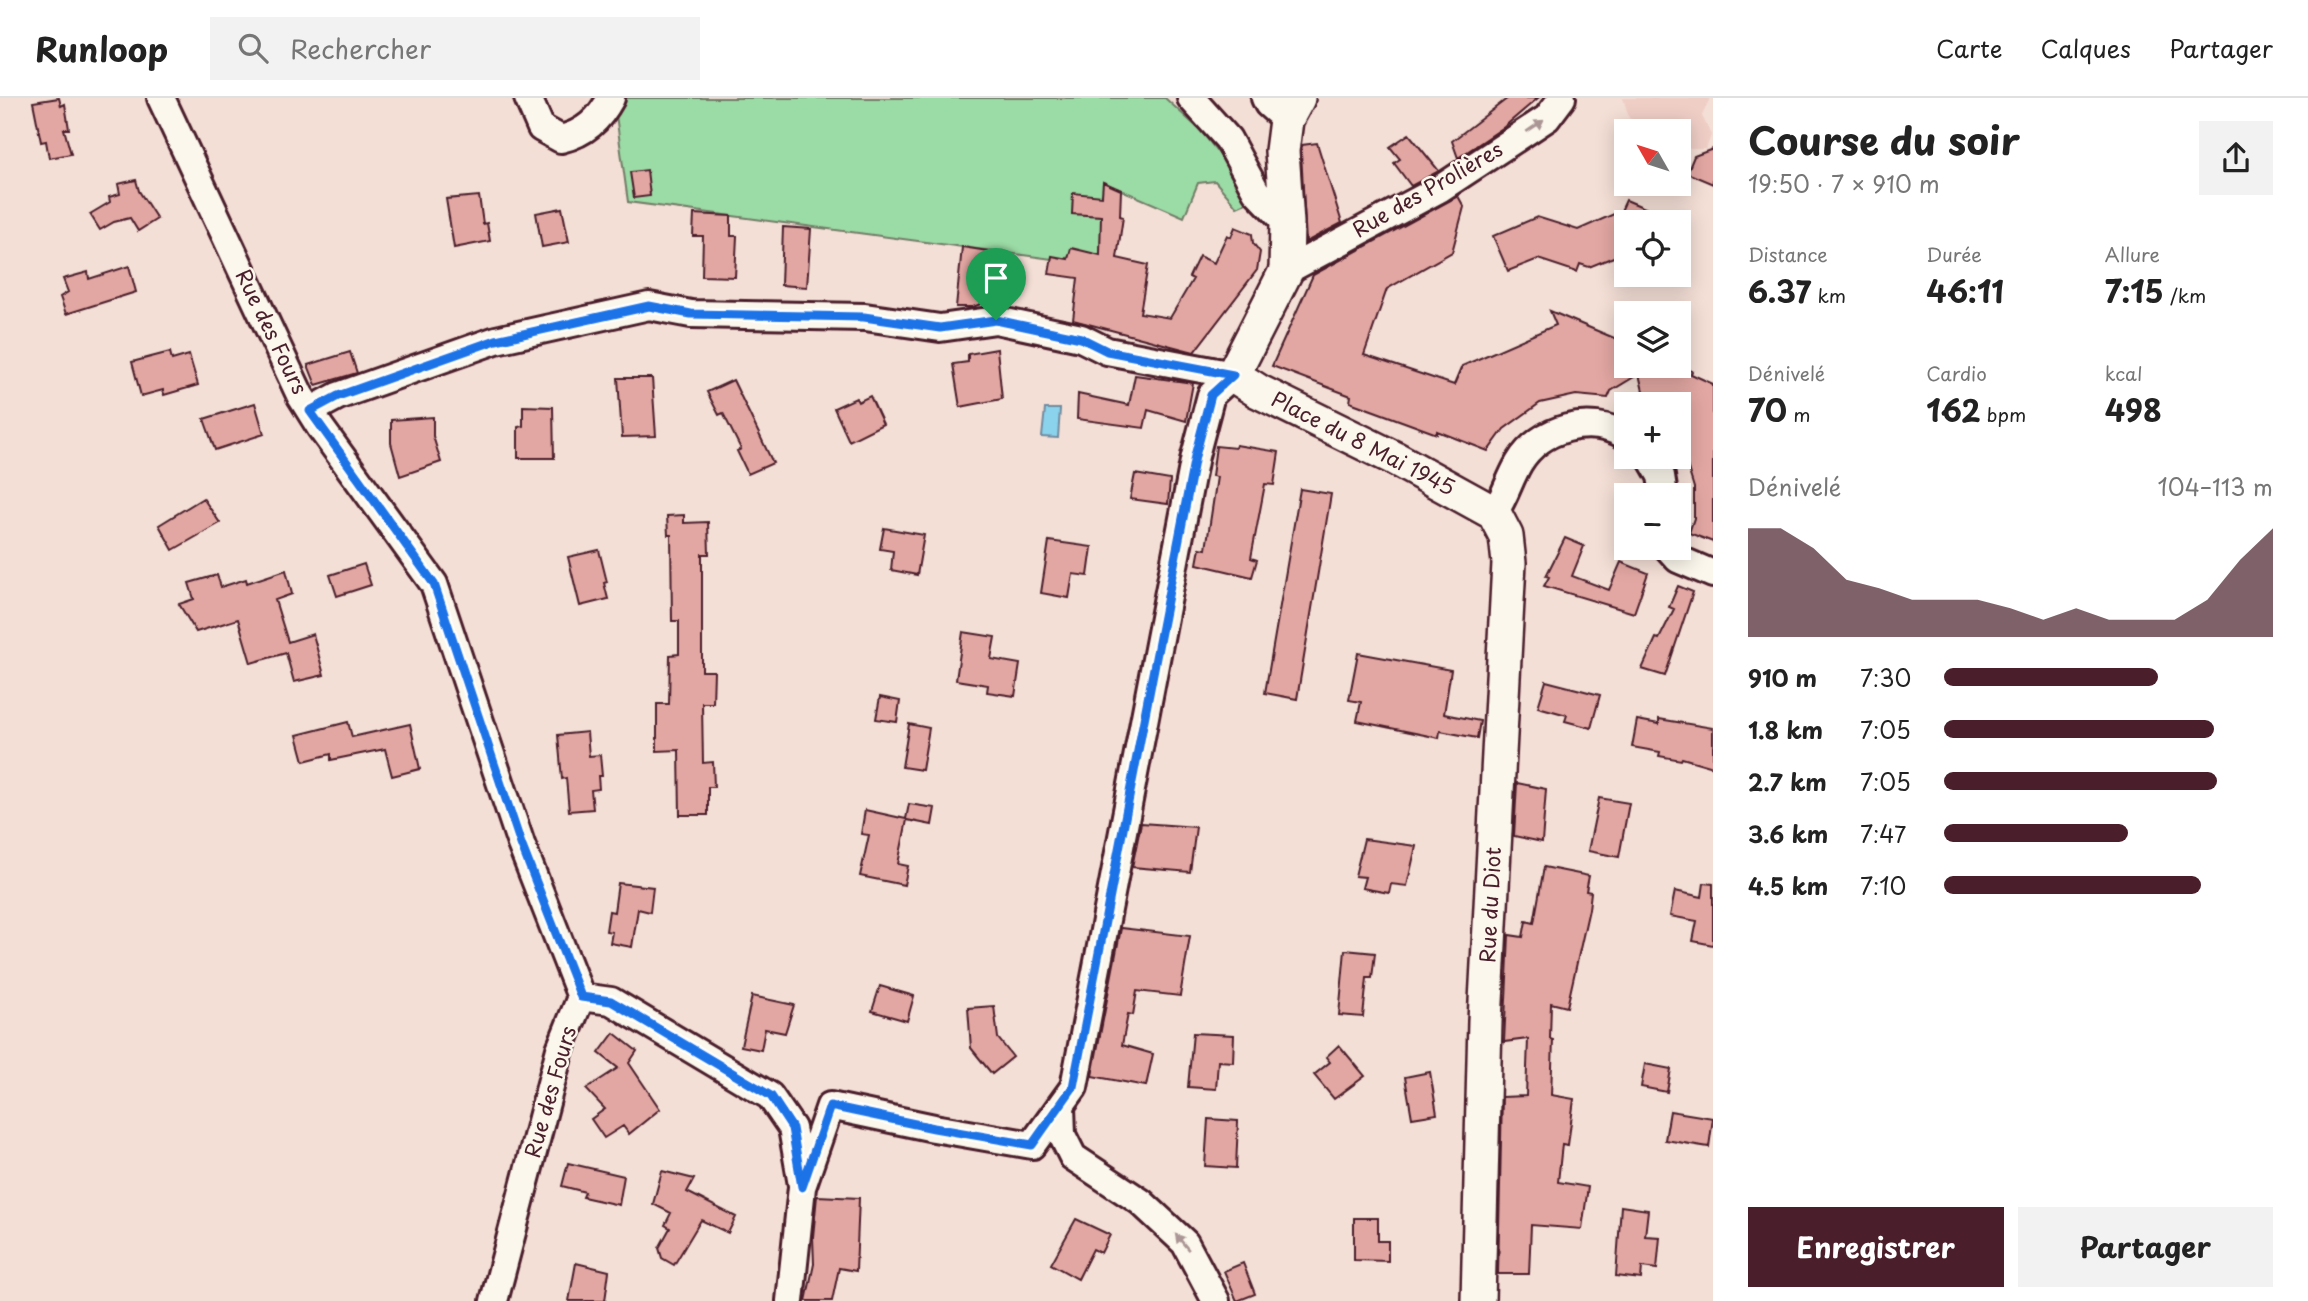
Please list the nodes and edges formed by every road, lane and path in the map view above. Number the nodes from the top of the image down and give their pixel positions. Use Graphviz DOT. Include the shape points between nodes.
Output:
graph roads {
  1 [pos="160,98"];
  2 [pos="528,98"];
  3 [pos="611,98"];
  4 [pos="1191,98"];
  5 [pos="1562,98"];
  6 [pos="1283,105"];
  7 [pos="1287,223"];
  8 [pos="1286,271"];
  9 [pos="1233,375"];
  10 [pos="310,411"];
  11 [pos="1614,430"];
  12 [pos="1494,513"];
  13 [pos="1685,560"];
  14 [pos="1713,574"];
  15 [pos="581,997"];
  16 [pos="1061,1106"];
  17 [pos="802,1187"];
  18 [pos="494,1301"];
  19 [pos="790,1301"];
  20 [pos="1216,1301"];
  21 [pos="1478,1301"];
  1 -- 10 [label="street, Rue des Fours"];
  2 -- 3 [label="street" via="541,128 561,139 581,134"];
  4 -- 7 [label="street" via="1228,139 1256,191"];
  8 -- 5 [label="street, Rue des Prolières, one-way" via="1441,188 1546,118"];
  6 -- 7 [label="street"];
  7 -- 8 [label="street"];
  8 -- 9 [label="street"];
  9 -- 10 [label="street" via="1107,351 1081,338 996,320 940,328 864,317 691,314 649,306 496,340 338,396"];
  9 -- 12 [label="street, Place du 8 Mai 1945"];
  9 -- 16 [label="street" via="1211,395 1195,456 1073,1087"];
  10 -- 15 [label="street, Rue des Fours" via="434,584 521,844"];
  11 -- 12 [label="street" via="1578,425 1536,442 1519,463"];
  12 -- 21 [label="street, Rue du Diot" via="1506,537 1509,563 1486,1008"];
  13 -- 14 [label="street"];
  15 -- 17 [label="street" via="611,1001 771,1096 792,1128"];
  15 -- 18 [label="street, Rue des Fours" via="560,1049"];
  16 -- 17 [label="street" via="1032,1145 830,1106"];
  20 -- 16 [label="street, one-way" via="1185,1243 1141,1202 1073,1157 1062,1135"];
  17 -- 19 [label="street"];
}
